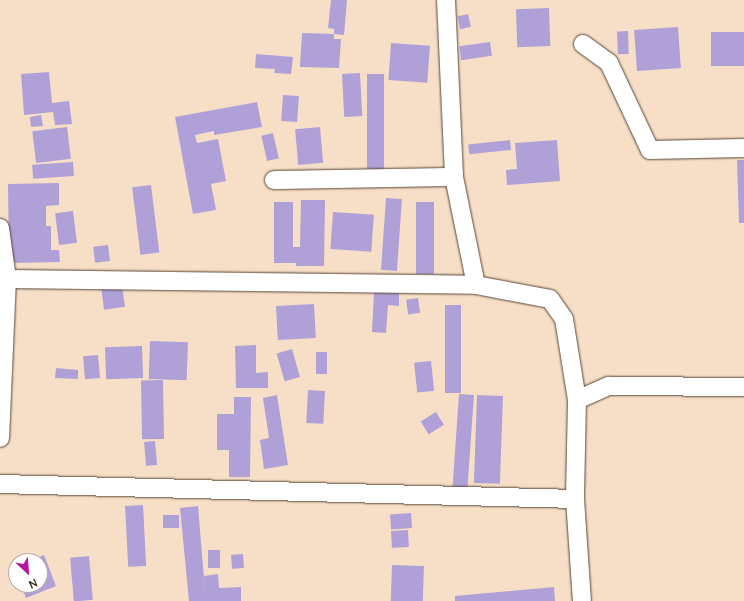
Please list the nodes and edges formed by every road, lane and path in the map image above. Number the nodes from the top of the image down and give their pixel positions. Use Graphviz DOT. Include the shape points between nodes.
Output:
graph roads {
  1 [pos="446,0"];
  2 [pos="582,44"];
  3 [pos="744,148"];
  4 [pos="454,177"];
  5 [pos="274,180"];
  6 [pos="0,228"];
  7 [pos="7,279"];
  8 [pos="476,285"];
  9 [pos="744,387"];
  10 [pos="577,400"];
  11 [pos="0,438"];
  12 [pos="0,484"];
  13 [pos="575,499"];
  14 [pos="582,601"];
  1 -- 4 [label="street"];
  2 -- 3 [label="street" via="608,63 650,150"];
  4 -- 5 [label="street"];
  4 -- 8 [label="street"];
  6 -- 7 [label="street"];
  7 -- 8 [label="street"];
  7 -- 11 [label="street"];
  8 -- 10 [label="street" via="550,299 564,319"];
  9 -- 10 [label="street" via="609,386"];
  10 -- 13 [label="street"];
  12 -- 13 [label="street"];
  13 -- 14 [label="street"];
}
